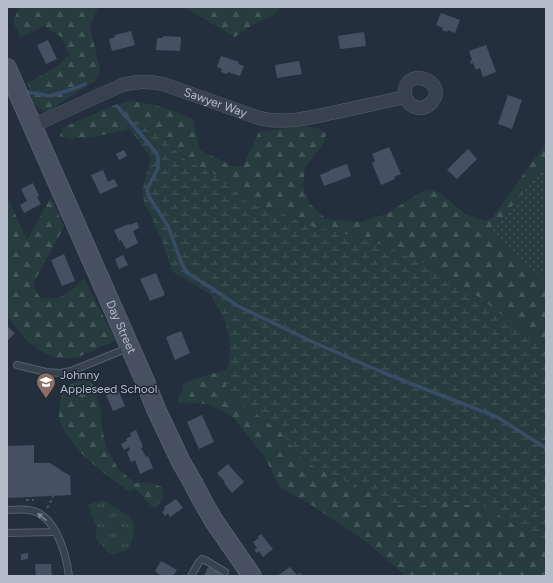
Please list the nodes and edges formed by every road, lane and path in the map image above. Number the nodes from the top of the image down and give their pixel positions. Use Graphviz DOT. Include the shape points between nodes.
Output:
graph roads {
  1 [pos="7,68"];
  2 [pos="406,98"];
  3 [pos="32,126"];
  4 [pos="130,347"];
  5 [pos="17,365"];
  6 [pos="53,496"];
  7 [pos="34,497"];
  8 [pos="34,502"];
  9 [pos="47,508"];
  10 [pos="7,510"];
  11 [pos="56,532"];
  12 [pos="7,533"];
  13 [pos="225,572"];
  14 [pos="69,576"];
  15 [pos="191,576"];
  16 [pos="252,576"];
  1 -- 3 [label="main road, Day Street"];
  2 -- 3 [label="street, Sawyer Way" via="286,121 270,121 162,84 149,81 135,82 122,85"];
  3 -- 4 [label="main road, Day Street"];
  4 -- 5 [label="lane" via="60,374"];
  4 -- 16 [label="main road, Day Street" via="181,462 214,521"];
  6 -- 9 [label="path"];
  7 -- 8 [label="path"];
  11 -- 10 [label="lane, one-way" via="41,514 29,510"];
  11 -- 12 [label="lane"];
  11 -- 14 [label="lane" via="68,565"];
  13 -- 15 [label="lane" via="202,559"];
}
